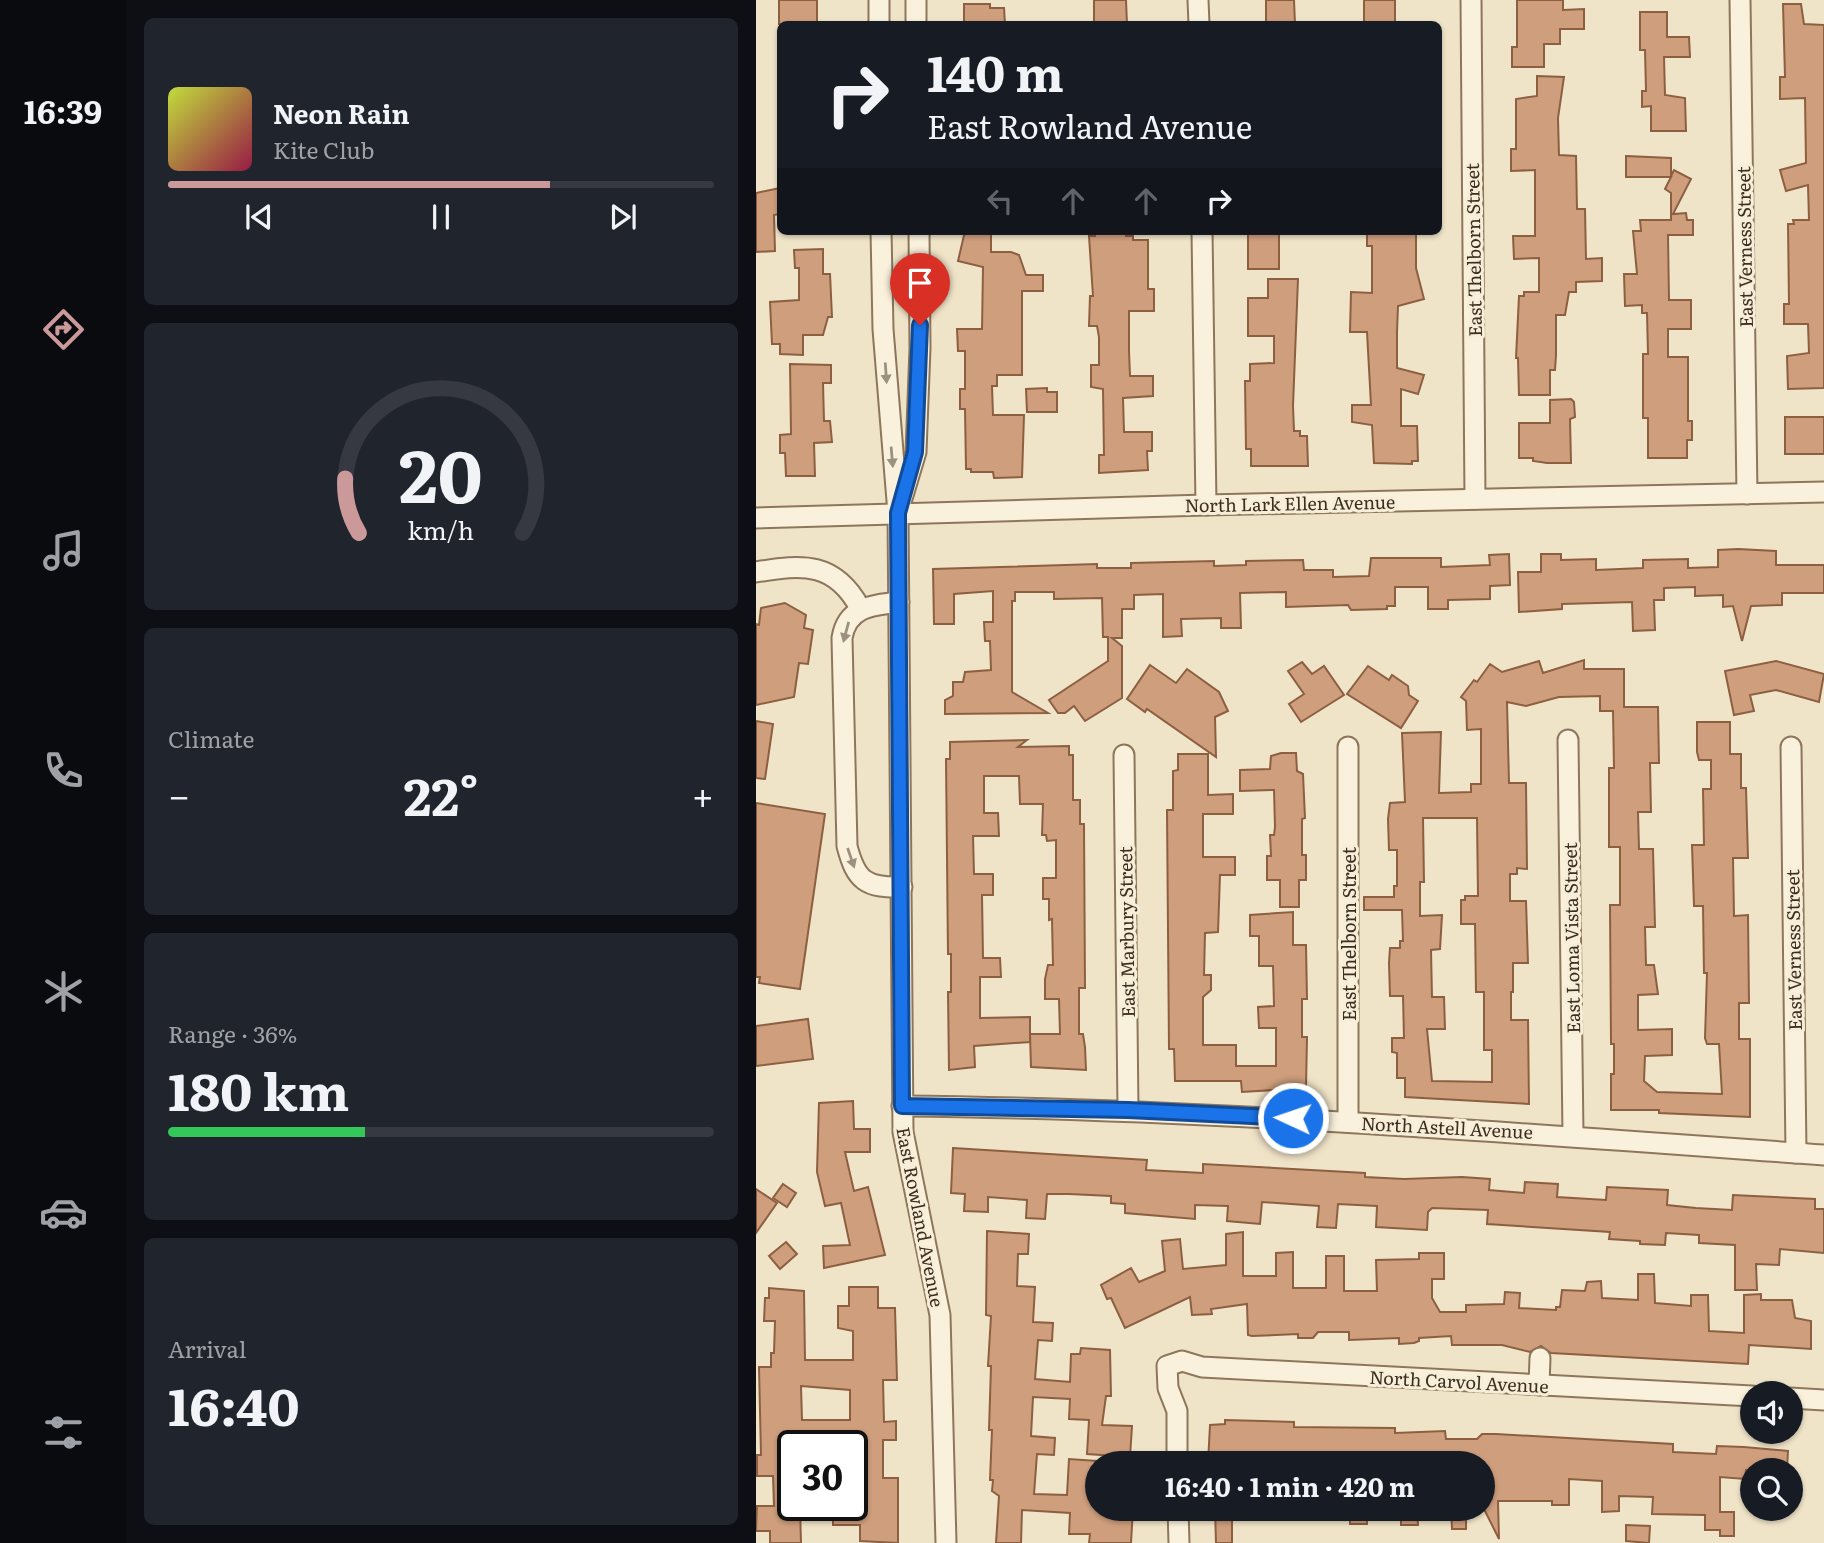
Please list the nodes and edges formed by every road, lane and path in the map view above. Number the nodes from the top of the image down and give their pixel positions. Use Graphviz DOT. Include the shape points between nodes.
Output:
graph roads {
  1 [pos="879,0"];
  2 [pos="916,0"];
  3 [pos="1198,0"];
  4 [pos="1471,0"];
  5 [pos="1740,0"];
  6 [pos="879,21"];
  7 [pos="916,21"];
  8 [pos="1199,21"];
  9 [pos="881,235"];
  10 [pos="919,235"];
  11 [pos="1202,235"];
  12 [pos="1824,492"];
  13 [pos="1747,494"];
  14 [pos="1475,499"];
  15 [pos="1206,505"];
  16 [pos="898,513"];
  17 [pos="756,518"];
  18 [pos="756,572"];
  19 [pos="899,602"];
  20 [pos="860,608"];
  21 [pos="1568,740"];
  22 [pos="1348,747"];
  23 [pos="1791,747"];
  24 [pos="1124,755"];
  25 [pos="902,887"];
  26 [pos="902,1106"];
  27 [pos="1128,1110"];
  28 [pos="1348,1121"];
  29 [pos="1573,1135"];
  30 [pos="1796,1153"];
  31 [pos="1824,1155"];
  32 [pos="1540,1358"];
  33 [pos="1539,1385"];
  34 [pos="1740,1395"];
  35 [pos="1803,1399"];
  36 [pos="1824,1400"];
  37 [pos="1177,1451"];
  38 [pos="1178,1521"];
  39 [pos="946,1543"];
  40 [pos="1179,1543"];
  1 -- 6 [label="street"];
  2 -- 7 [label="street"];
  3 -- 8 [label="street"];
  4 -- 14 [label="street, East Thelborn Street"];
  5 -- 13 [label="street, East Verness Street"];
  9 -- 16 [label="street, East Rowland Avenue, one-way" via="883,330"];
  10 -- 16 [label="street, East Rowland Avenue" via="915,452"];
  11 -- 15 [label="street"];
  12 -- 13 [label="street, North Lark Ellen Avenue"];
  13 -- 14 [label="street, North Lark Ellen Avenue"];
  14 -- 15 [label="street, North Lark Ellen Avenue"];
  15 -- 16 [label="street, North Lark Ellen Avenue"];
  16 -- 17 [label="street, North Lark Ellen Avenue"];
  16 -- 19 [label="street, East Rowland Avenue"];
  18 -- 20 [label="street" via="788,566 827,573 840,579"];
  19 -- 20 [label="street"];
  19 -- 25 [label="street, East Rowland Avenue"];
  20 -- 25 [label="street, one-way" via="844,626 842,638 847,846 859,877 877,887"];
  21 -- 29 [label="street, East Loma Vista Street"];
  22 -- 28 [label="street, East Thelborn Street"];
  23 -- 30 [label="street, East Verness Street"];
  24 -- 27 [label="street, East Marbury Street"];
  25 -- 26 [label="street, East Rowland Avenue"];
  26 -- 27 [label="street, North Astell Avenue"];
  26 -- 39 [label="street, East Rowland Avenue" via="903,1132 940,1315"];
  27 -- 28 [label="street, North Astell Avenue"];
  28 -- 29 [label="street, North Astell Avenue"];
  29 -- 30 [label="street, North Astell Avenue"];
  30 -- 31 [label="street, North Astell Avenue"];
  32 -- 33 [label="street"];
  33 -- 34 [label="street, North Carvol Avenue"];
  33 -- 37 [label="street, North Carvol Avenue" via="1202,1367 1182,1361 1167,1366 1168,1388 1177,1411"];
  35 -- 36 [label="street"];
  38 -- 40 [label="street"];
}
